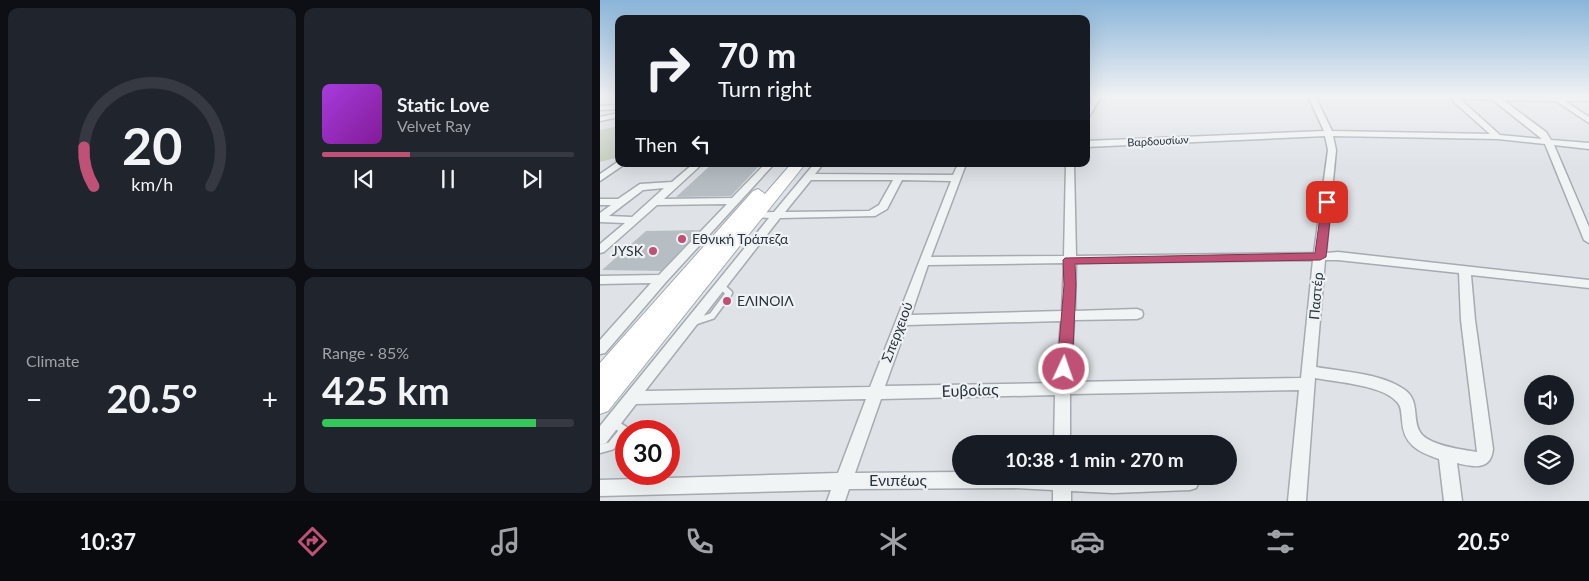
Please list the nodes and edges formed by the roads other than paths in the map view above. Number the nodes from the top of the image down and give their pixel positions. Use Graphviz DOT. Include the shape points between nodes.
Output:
graph roads {
  1 [pos="1323,119"];
  2 [pos="1478,119"];
  3 [pos="1524,119"];
  4 [pos="1329,132"];
  5 [pos="1498,137"];
  6 [pos="1548,141"];
  7 [pos="1090,144"];
  8 [pos="1589,146"];
  9 [pos="616,167"];
  10 [pos="694,167"];
  11 [pos="767,167"];
  12 [pos="782,167"];
  13 [pos="796,167"];
  14 [pos="816,167"];
  15 [pos="961,167"];
  16 [pos="1070,167"];
  17 [pos="808,177"];
  18 [pos="600,178"];
  19 [pos="899,178"];
  20 [pos="957,178"];
  21 [pos="673,185"];
  22 [pos="735,201"];
  23 [pos="600,202"];
  24 [pos="619,202"];
  25 [pos="654,202"];
  26 [pos="756,215"];
  27 [pos="776,215"];
  28 [pos="633,220"];
  29 [pos="1589,240"];
  30 [pos="600,250"];
  31 [pos="1320,257"];
  32 [pos="1069,260"];
  33 [pos="924,261"];
  34 [pos="1465,270"];
  35 [pos="662,279"];
  36 [pos="600,280"];
  37 [pos="1589,284"];
  38 [pos="1137,314"];
  39 [pos="1067,316"];
  40 [pos="902,320"];
  41 [pos="600,349"];
  42 [pos="1308,378"];
  43 [pos="600,379"];
  44 [pos="1064,387"];
  45 [pos="874,394"];
  46 [pos="632,398"];
  47 [pos="600,404"];
  48 [pos="613,423"];
  49 [pos="1062,435"];
  50 [pos="600,438"];
  51 [pos="600,449"];
  52 [pos="1447,453"];
  53 [pos="952,480"];
  54 [pos="843,481"];
  55 [pos="1062,485"];
  56 [pos="602,487"];
  57 [pos="836,501"];
  58 [pos="1062,501"];
  59 [pos="1297,501"];
  60 [pos="1453,501"];
  1 -- 4 [label="street, Παστέρ"];
  2 -- 5 [label="street"];
  3 -- 6 [label="street"];
  4 -- 5 [label="street, Βαρδουσίων"];
  4 -- 7 [label="street, Βαρδουσίων"];
  4 -- 31 [label="street, Παστέρ" via="1331,166"];
  5 -- 6 [label="street, Βαρδουσίων"];
  6 -- 8 [label="street, Βαρδουσίων"];
  6 -- 29 [label="street"];
  9 -- 18 [label="street"];
  10 -- 21 [label="street"];
  11 -- 22 [label="street"];
  12 -- 43 [label="main road"];
  13 -- 26 [label="main road"];
  14 -- 17 [label="street"];
  15 -- 20 [label="street, Σπερχειού"];
  16 -- 32 [label="street"];
  17 -- 19 [label="street"];
  17 -- 27 [label="street"];
  19 -- 20 [label="street"];
  19 -- 27 [label="street" via="883,208 871,214"];
  20 -- 33 [label="street, Σπερχειού"];
  21 -- 24 [label="street" via="640,187"];
  21 -- 25 [label="street"];
  22 -- 25 [label="street"];
  22 -- 35 [label="street"];
  23 -- 24 [label="street"];
  24 -- 28 [label="street" via="602,219"];
  25 -- 28 [label="street"];
  26 -- 27 [label="street"];
  26 -- 47 [label="main road"];
  27 -- 46 [label="street"];
  28 -- 30 [label="street"];
  31 -- 32 [label="street"];
  31 -- 34 [label="street" via="1338,256"];
  31 -- 42 [label="street, Παστέρ"];
  32 -- 33 [label="street"];
  32 -- 39 [label="street"];
  33 -- 40 [label="street, Σπερχειού"];
  34 -- 37 [label="street"];
  34 -- 52 [label="street, Ευβοίας" via="1468,320 1486,454 1477,460"];
  35 -- 36 [label="street"];
  35 -- 41 [label="street"];
  38 -- 39 [label="street"];
  39 -- 40 [label="street"];
  39 -- 44 [label="street"];
  40 -- 45 [label="street, Σπερχειού"];
  42 -- 44 [label="street, Ευβοίας"];
  42 -- 52 [label="street, Ευβοίας" via="1359,381 1398,394 1407,404 1412,436 1424,445"];
  42 -- 59 [label="street, Παστέρ"];
  44 -- 45 [label="street, Ευβοίας"];
  44 -- 49 [label="street"];
  45 -- 46 [label="street, Ευβοίας"];
  45 -- 54 [label="street, Σπερχειού"];
  46 -- 48 [label="street"];
  48 -- 50 [label="street"];
  48 -- 51 [label="lane" via="624,430 612,446"];
  52 -- 60 [label="street"];
  53 -- 54 [label="street, Ενιπέως"];
  54 -- 56 [label="street, Ενιπέως"];
  54 -- 57 [label="street, Σπερχειού"];
  55 -- 58 [label="street"];
}
